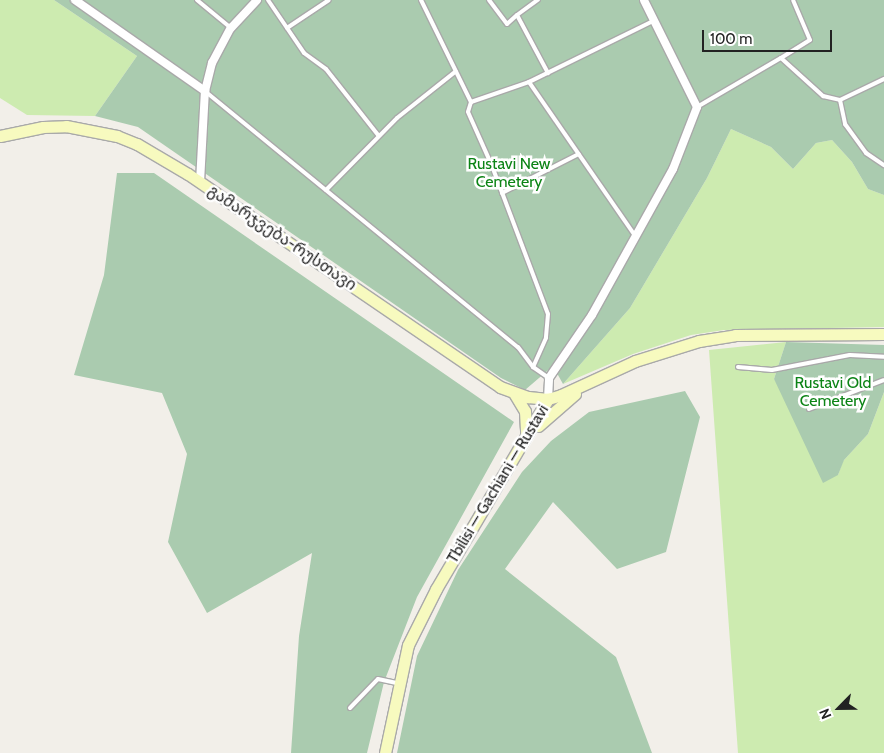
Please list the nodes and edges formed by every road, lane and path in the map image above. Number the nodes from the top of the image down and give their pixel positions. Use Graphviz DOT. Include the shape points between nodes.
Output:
graph roads {
  1 [pos="75,0"];
  2 [pos="197,0"];
  3 [pos="257,0"];
  4 [pos="268,0"];
  5 [pos="329,0"];
  6 [pos="420,0"];
  7 [pos="489,0"];
  8 [pos="538,0"];
  9 [pos="644,0"];
  10 [pos="793,0"];
  11 [pos="517,16"];
  12 [pos="653,21"];
  13 [pos="231,28"];
  14 [pos="287,28"];
  15 [pos="781,58"];
  16 [pos="456,72"];
  17 [pos="548,73"];
  18 [pos="884,79"];
  19 [pos="529,82"];
  20 [pos="205,91"];
  21 [pos="840,100"];
  22 [pos="471,102"];
  23 [pos="697,107"];
  24 [pos="0,136"];
  25 [pos="379,136"];
  26 [pos="578,154"];
  27 [pos="884,165"];
  28 [pos="200,182"];
  29 [pos="326,190"];
  30 [pos="502,193"];
  31 [pos="636,237"];
  32 [pos="884,334"];
  33 [pos="884,357"];
  34 [pos="738,367"];
  35 [pos="533,368"];
  36 [pos="549,378"];
  37 [pos="884,380"];
  38 [pos="590,384"];
  39 [pos="513,393"];
  40 [pos="548,399"];
  41 [pos="809,409"];
  42 [pos="526,437"];
  43 [pos="399,683"];
  44 [pos="350,708"];
  45 [pos="385,753"];
  1 -- 20 [label="street"];
  2 -- 13 [label="lane"];
  3 -- 13 [label="street"];
  4 -- 14 [label="lane"];
  5 -- 14 [label="lane"];
  6 -- 16 [label="lane"];
  7 -- 11 [label="lane" via="507,24"];
  8 -- 11 [label="lane"];
  9 -- 12 [label="street"];
  10 -- 15 [label="lane" via="810,40"];
  11 -- 17 [label="lane"];
  12 -- 17 [label="lane"];
  12 -- 23 [label="street"];
  13 -- 20 [label="street" via="212,63"];
  14 -- 25 [label="lane" via="304,52 326,69"];
  15 -- 21 [label="lane" via="823,96"];
  15 -- 23 [label="lane"];
  16 -- 22 [label="lane"];
  16 -- 25 [label="lane"];
  17 -- 19 [label="lane"];
  18 -- 21 [label="lane"];
  19 -- 22 [label="lane"];
  19 -- 26 [label="lane"];
  20 -- 28 [label="street"];
  20 -- 29 [label="lane"];
  21 -- 27 [label="lane" via="845,124 866,153"];
  22 -- 30 [label="lane" via="468,112"];
  23 -- 31 [label="street" via="673,169"];
  24 -- 28 [label="main road, გამარჯვება-რუსთავი" via="43,127 66,126 96,131 138,144"];
  25 -- 29 [label="lane"];
  26 -- 30 [label="lane"];
  26 -- 31 [label="lane"];
  28 -- 39 [label="main road, გამარჯვება-რუსთავი"];
  29 -- 35 [label="lane" via="518,347"];
  30 -- 35 [label="lane" via="548,314 546,338"];
  31 -- 36 [label="street" via="592,315"];
  32 -- 38 [label="main road, Tbilisi — Gachiani — Rustavi" via="764,334 699,341 635,361"];
  33 -- 34 [label="lane" via="850,356 772,370"];
  35 -- 36 [label="lane"];
  36 -- 40 [label="street"];
  37 -- 41 [label="lane"];
  38 -- 40 [label="main road, Tbilisi — Gachiani — Rustavi"];
  38 -- 42 [label="main road"];
  39 -- 40 [label="main road, გამარჯვება-რუსთავი"];
  39 -- 42 [label="main road" via="525,411"];
  40 -- 42 [label="main road, Tbilisi — Gachiani — Rustavi"];
  42 -- 43 [label="main road, Tbilisi — Gachiani — Rustavi" via="436,589 408,645"];
  43 -- 44 [label="lane" via="378,678"];
  43 -- 45 [label="main road, Tbilisi — Gachiani — Rustavi"];
}
